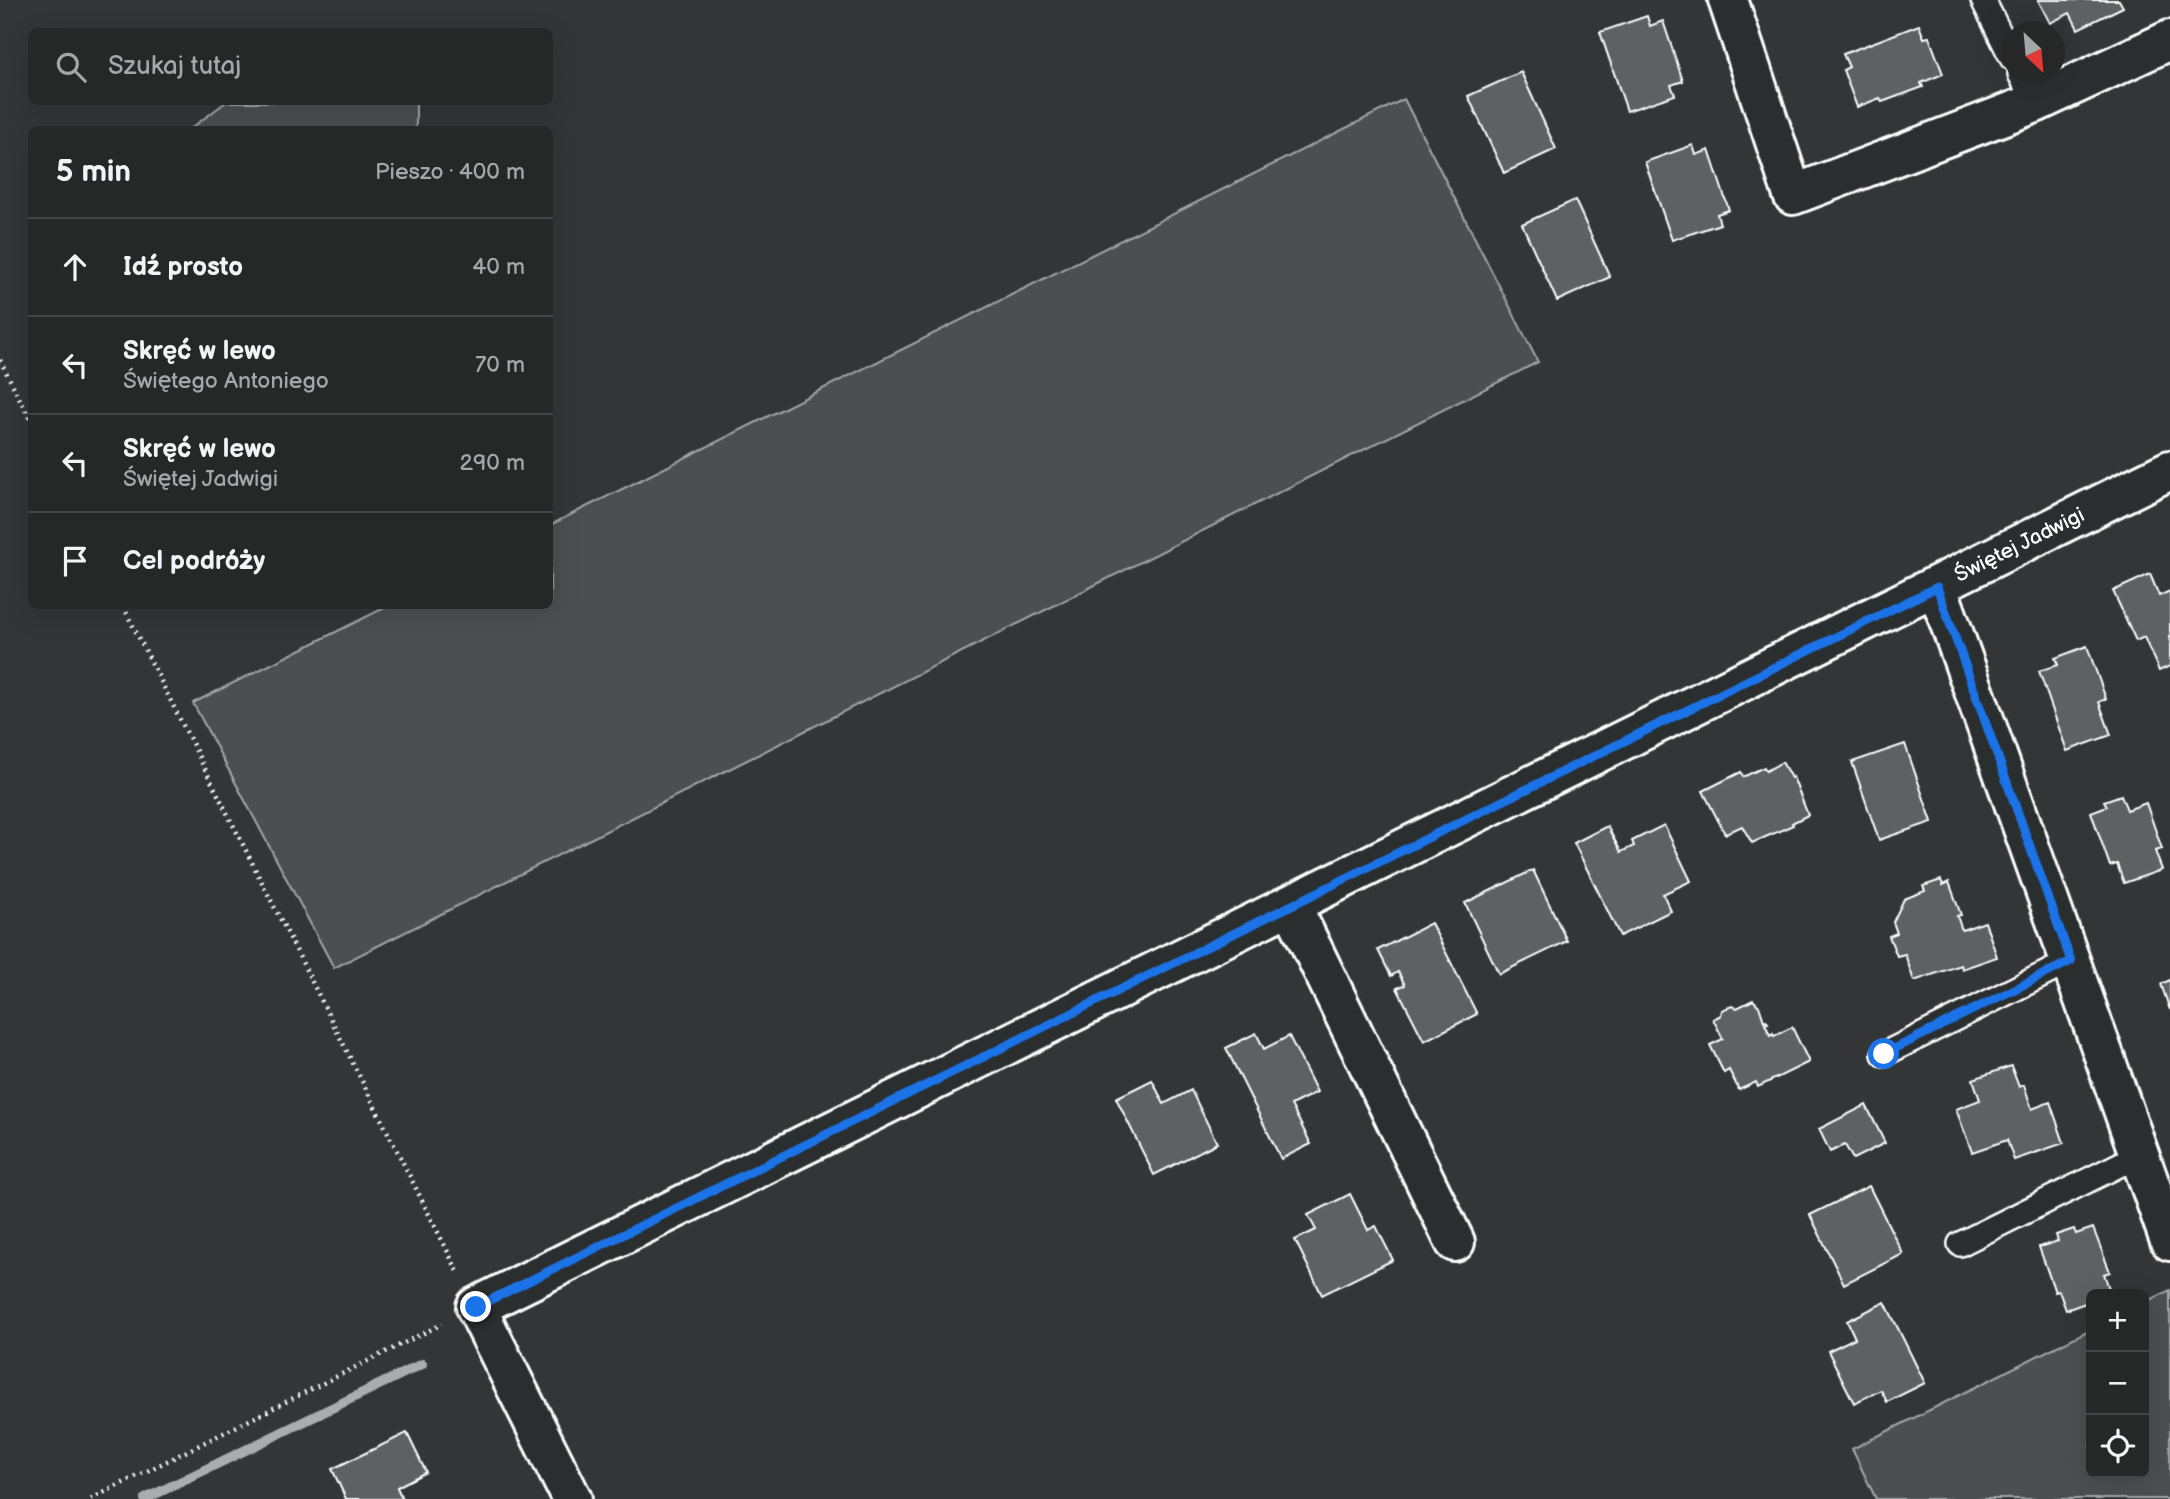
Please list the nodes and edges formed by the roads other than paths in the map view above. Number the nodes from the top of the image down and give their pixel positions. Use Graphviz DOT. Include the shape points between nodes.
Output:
graph roads {
  1 [pos="1728,0"];
  2 [pos="1983,0"];
  3 [pos="2002,38"];
  4 [pos="2170,40"];
  5 [pos="2028,88"];
  6 [pos="2170,470"];
  7 [pos="1937,587"];
  8 [pos="1291,905"];
  9 [pos="2071,961"];
  10 [pos="1884,1054"];
  11 [pos="2140,1155"];
  12 [pos="2170,1241"];
  13 [pos="1455,1242"];
  14 [pos="1960,1244"];
  15 [pos="572,1499"];
  1 -- 5 [label="street" via="1793,195"];
  2 -- 3 [label="lane"];
  4 -- 5 [label="street"];
  6 -- 7 [label="street, Świętej Jadwigi"];
  7 -- 8 [label="street, Świętej Jadwigi"];
  7 -- 9 [label="street"];
  8 -- 13 [label="street"];
  8 -- 15 [label="street, Świętej Jadwigi" via="476,1307"];
  9 -- 10 [label="lane"];
  9 -- 11 [label="street"];
  11 -- 12 [label="street"];
  11 -- 14 [label="lane"];
}
